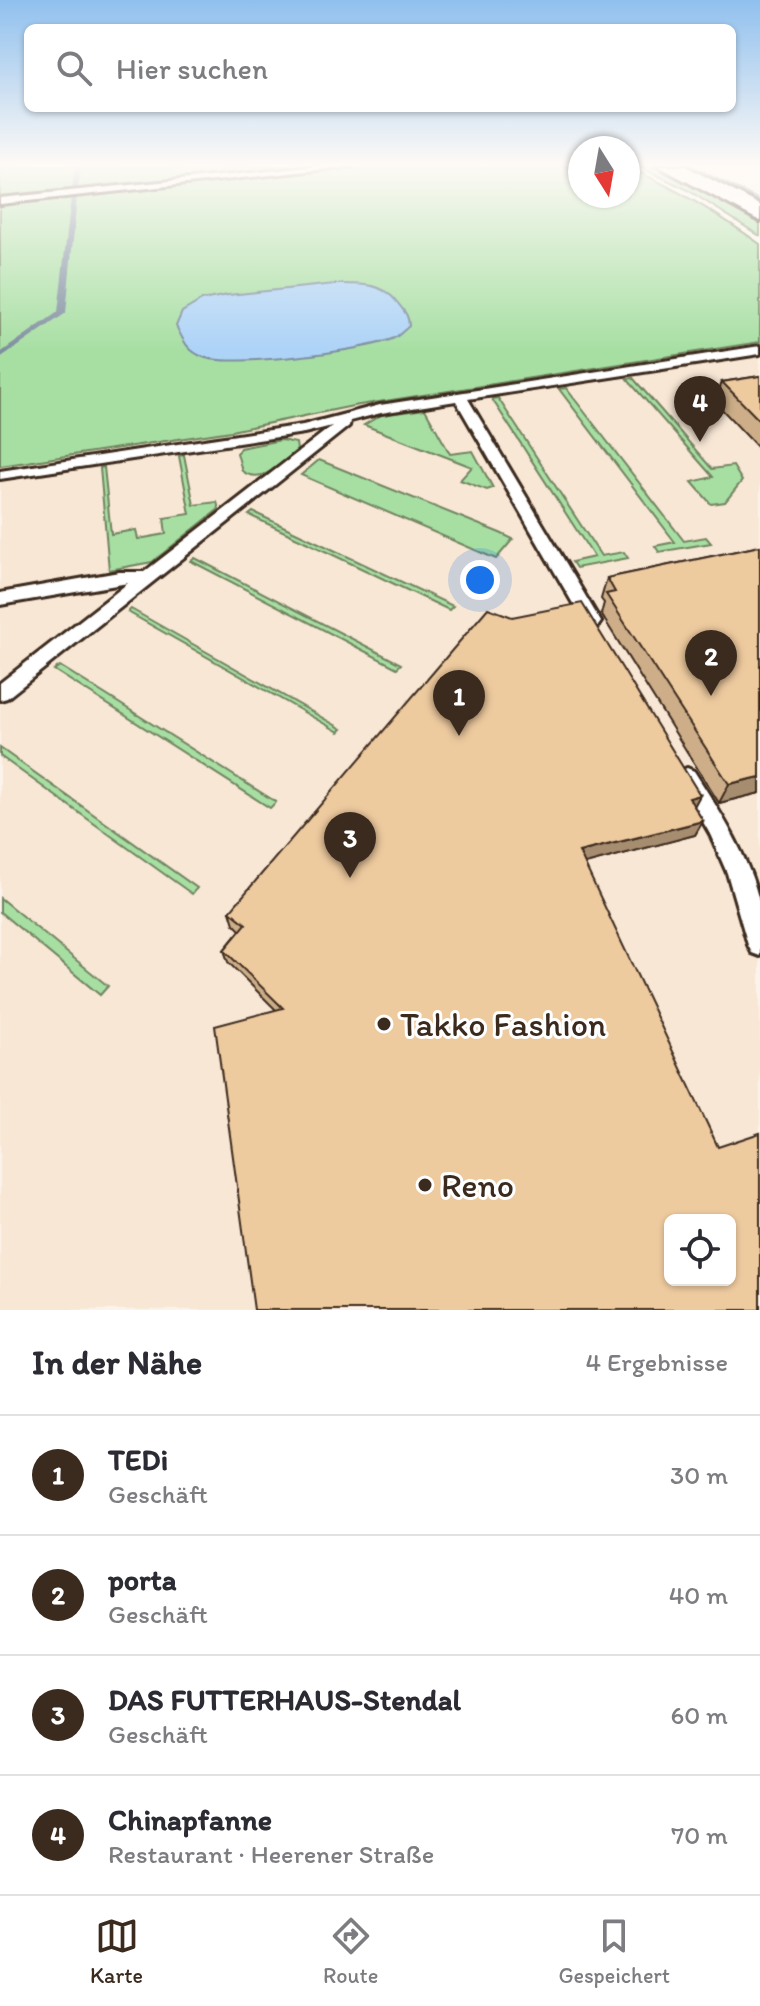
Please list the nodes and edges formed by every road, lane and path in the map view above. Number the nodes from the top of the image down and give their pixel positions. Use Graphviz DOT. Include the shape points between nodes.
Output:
graph roads {
  1 [pos="760,350"];
  2 [pos="460,397"];
  3 [pos="349,419"];
  4 [pos="0,475"];
  5 [pos="148,577"];
  6 [pos="0,599"];
  7 [pos="600,634"];
  8 [pos="0,693"];
  9 [pos="679,764"];
  10 [pos="760,945"];
  1 -- 2 [label="lane"];
  2 -- 3 [label="lane"];
  2 -- 7 [label="lane"];
  3 -- 4 [label="lane"];
  3 -- 5 [label="lane"];
  5 -- 6 [label="lane"];
  5 -- 8 [label="lane"];
  9 -- 10 [label="lane" via="719,829"];
}
